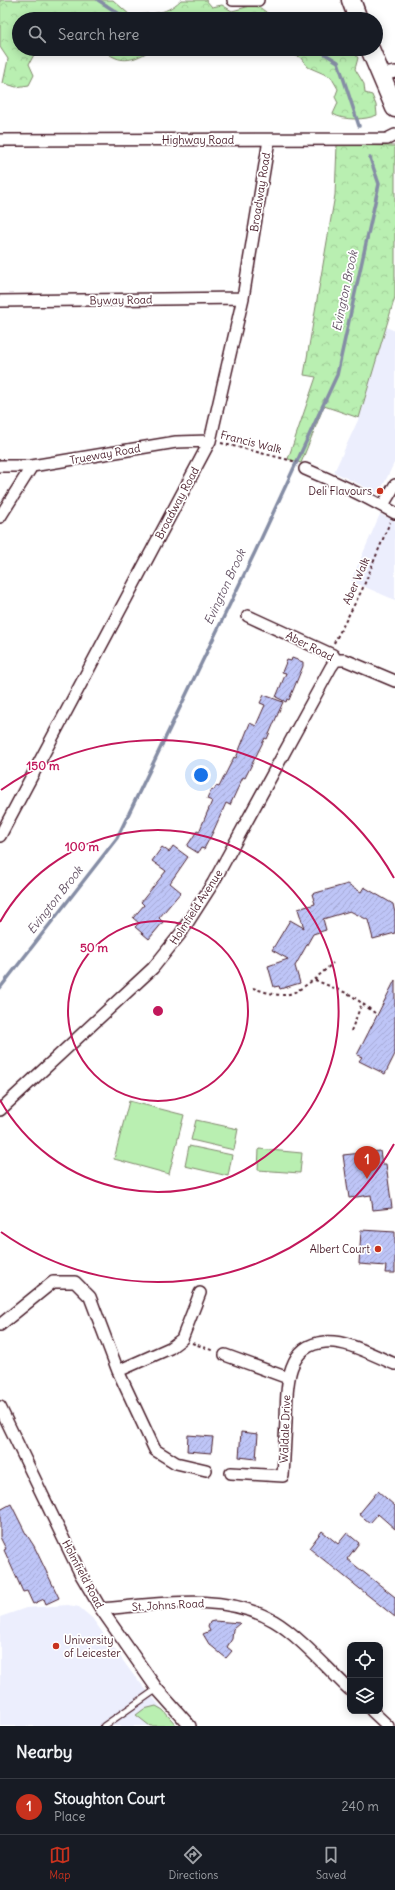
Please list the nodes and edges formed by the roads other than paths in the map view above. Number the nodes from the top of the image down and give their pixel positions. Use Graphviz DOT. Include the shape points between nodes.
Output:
graph roads {
  1 [pos="234,0"];
  2 [pos="258,0"];
  3 [pos="352,0"];
  4 [pos="356,12"];
  5 [pos="375,56"];
  6 [pos="388,74"];
  7 [pos="395,108"];
  8 [pos="395,135"];
  9 [pos="0,140"];
  10 [pos="269,140"];
  11 [pos="242,298"];
  12 [pos="0,301"];
  13 [pos="210,440"];
  14 [pos="0,466"];
  15 [pos="32,466"];
  16 [pos="306,469"];
  17 [pos="395,485"];
  18 [pos="383,505"];
  19 [pos="394,513"];
  20 [pos="0,517"];
  21 [pos="248,616"];
  22 [pos="332,657"];
  23 [pos="395,681"];
  24 [pos="0,836"];
  25 [pos="0,1110"];
  26 [pos="200,1293"];
  27 [pos="0,1325"];
  28 [pos="225,1355"];
  29 [pos="395,1364"];
  30 [pos="118,1371"];
  31 [pos="288,1378"];
  32 [pos="0,1407"];
  33 [pos="206,1470"];
  34 [pos="231,1473"];
  35 [pos="101,1609"];
  36 [pos="347,1687"];
  37 [pos="157,1689"];
  38 [pos="375,1714"];
  39 [pos="104,1726"];
  40 [pos="190,1726"];
  41 [pos="388,1726"];
  1 -- 2 [label="street"];
  3 -- 4 [label="highway"];
  5 -- 6 [label="highway"];
  6 -- 7 [label="highway"];
  8 -- 10 [label="street, Highway Road" via="387,139"];
  9 -- 10 [label="street, Highway Road"];
  10 -- 11 [label="street, Broadway Road"];
  11 -- 12 [label="street, Byway Road"];
  11 -- 13 [label="street, Broadway Road"];
  13 -- 15 [label="street, Trueway Road" via="176,442"];
  13 -- 24 [label="street, Broadway Road"];
  14 -- 15 [label="street, Trueway Road"];
  15 -- 20 [label="street"];
  16 -- 18 [label="street"];
  17 -- 18 [label="street"];
  18 -- 19 [label="street"];
  21 -- 22 [label="street, Aber Road"];
  22 -- 23 [label="street, Aber Road"];
  22 -- 25 [label="street, Holmfield Avenue" via="331,667 213,883 181,933 154,968"];
  26 -- 30 [label="street" via="182,1339 170,1348"];
  27 -- 30 [label="street" via="53,1282 75,1282 90,1297"];
  28 -- 31 [label="street"];
  29 -- 31 [label="street, Waldale Drive" via="345,1345 326,1342 306,1348 299,1354"];
  30 -- 33 [label="street" via="155,1450 176,1463"];
  31 -- 34 [label="street, Waldale Drive" via="283,1476"];
  32 -- 35 [label="street, Holmfield Road" via="81,1575"];
  35 -- 36 [label="street, St. Johns Road" via="196,1602 253,1610 275,1621"];
  35 -- 37 [label="street, Holmfield Road"];
  37 -- 39 [label="lane"];
  37 -- 40 [label="street, Holmfield Road"];
  38 -- 41 [label="street"];
}
